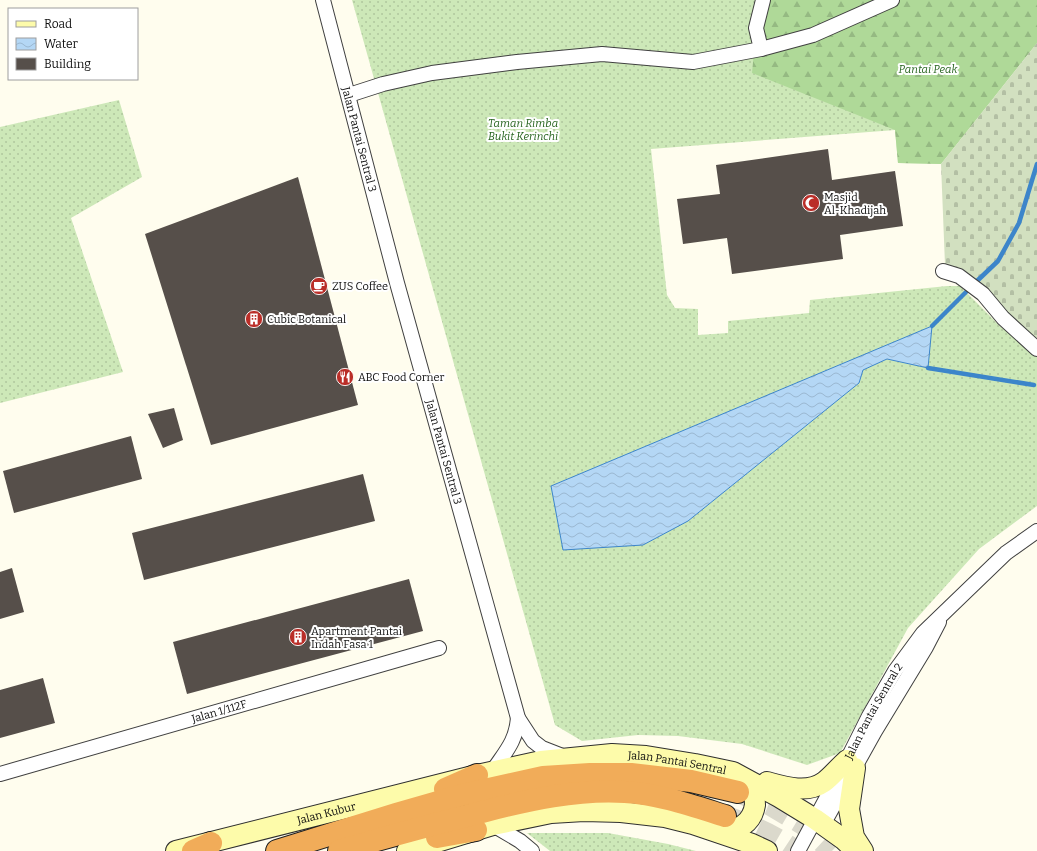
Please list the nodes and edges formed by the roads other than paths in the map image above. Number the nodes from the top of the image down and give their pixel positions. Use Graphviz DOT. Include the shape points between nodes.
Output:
graph roads {
  1 [pos="323,0"];
  2 [pos="763,0"];
  3 [pos="892,0"];
  4 [pos="761,49"];
  5 [pos="349,95"];
  6 [pos="943,271"];
  7 [pos="1037,349"];
  8 [pos="1037,531"];
  9 [pos="439,648"];
  10 [pos="518,718"];
  11 [pos="569,758"];
  12 [pos="851,764"];
  13 [pos="485,773"];
  14 [pos="0,774"];
  15 [pos="735,782"];
  16 [pos="819,822"];
  17 [pos="723,825"];
  18 [pos="484,828"];
  19 [pos="202,847"];
  20 [pos="287,848"];
  21 [pos="176,851"];
  22 [pos="339,851"];
  23 [pos="356,851"];
  24 [pos="407,851"];
  25 [pos="532,851"];
  26 [pos="745,851"];
  27 [pos="767,851"];
  28 [pos="798,851"];
  29 [pos="808,851"];
  30 [pos="856,851"];
  31 [pos="863,851"];
  1 -- 5 [label="street, Jalan Pantai Sentral 3"];
  2 -- 4 [label="street" via="756,28"];
  3 -- 4 [label="street" via="813,35"];
  4 -- 5 [label="street" via="693,62 602,54 517,62 432,73"];
  5 -- 10 [label="street, Jalan Pantai Sentral 3" via="397,283"];
  6 -- 7 [label="street" via="959,276 983,294 1003,318"];
  8 -- 12 [label="street, Jalan Pantai Sentral 2" via="1006,553 945,611 926,648 875,732"];
  9 -- 14 [label="street, Jalan 1/112F"];
  10 -- 11 [label="street, Jalan Pantai Sentral 3" via="533,741 542,748"];
  10 -- 13 [label="street, Jalan Pantai Sentral 3" via="517,731 512,743"];
  11 -- 13 [label="main road, Jalan Pantai Sentral"];
  11 -- 15 [label="main road, Jalan Pantai Sentral" via="612,754 646,756 695,764"];
  12 -- 15 [label="main road" via="810,788 792,789"];
  12 -- 16 [label="street, Jalan Pantai Sentral 2"];
  12 -- 31 [label="main road" via="850,820 854,837"];
  13 -- 19 [label="main road, Jalan Kubur"];
  13 -- 20 [label="highway"];
  15 -- 16 [label="main road, Jalan Pantai Sentral" via="779,797"];
  15 -- 17 [label="main road" via="752,790 755,802 753,814 742,827 732,831"];
  15 -- 20 [label="highway" via="691,781 631,774 543,777 396,814"];
  16 -- 28 [label="street"];
  16 -- 29 [label="street"];
  16 -- 30 [label="main road, Jalan Pantai Sentral"];
  17 -- 18 [label="main road" via="693,824 665,817 621,812 584,811 551,813"];
  17 -- 22 [label="highway" via="679,802 644,794 588,792 504,806"];
  17 -- 26 [label="main road"];
  17 -- 27 [label="main road"];
  18 -- 23 [label="highway"];
  18 -- 24 [label="main road"];
  18 -- 25 [label="street" via="520,841"];
  19 -- 21 [label="main road, Jalan Kubur"];
}
